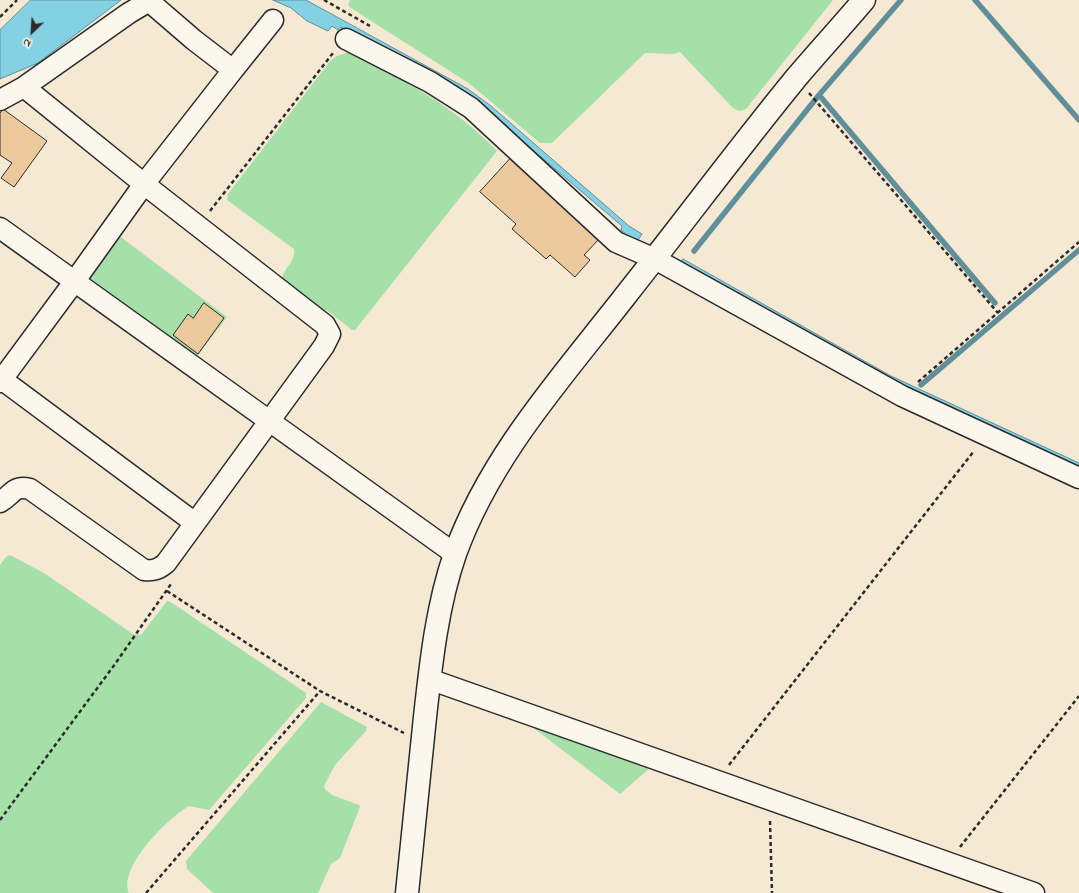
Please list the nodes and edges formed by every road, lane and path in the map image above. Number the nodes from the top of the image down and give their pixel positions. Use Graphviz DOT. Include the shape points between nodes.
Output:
graph roads {
  1 [pos="17,0"];
  2 [pos="324,0"];
  3 [pos="864,0"];
  4 [pos="0,17"];
  5 [pos="273,20"];
  6 [pos="370,26"];
  7 [pos="346,39"];
  8 [pos="233,70"];
  9 [pos="797,78"];
  10 [pos="24,87"];
  11 [pos="0,100"];
  12 [pos="144,184"];
  13 [pos="198,226"];
  14 [pos="0,228"];
  15 [pos="1079,242"];
  16 [pos="655,259"];
  17 [pos="74,282"];
  18 [pos="998,313"];
  19 [pos="1,380"];
  20 [pos="914,385"];
  21 [pos="270,422"];
  22 [pos="987,435"];
  23 [pos="1079,478"];
  24 [pos="0,502"];
  25 [pos="195,523"];
  26 [pos="455,554"];
  27 [pos="167,591"];
  28 [pos="115,664"];
  29 [pos="429,679"];
  30 [pos="320,691"];
  31 [pos="1079,696"];
  32 [pos="400,733"];
  33 [pos="716,781"];
  34 [pos="770,800"];
  35 [pos="0,820"];
  36 [pos="947,863"];
  37 [pos="146,893"];
  38 [pos="406,893"];
  39 [pos="772,893"];
  40 [pos="1034,893"];
  1 -- 4 [label="path"];
  2 -- 6 [label="path"];
  3 -- 9 [label="street"];
  5 -- 8 [label="street"];
  7 -- 13 [label="path"];
  7 -- 16 [label="street" via="430,82 471,108 616,242"];
  8 -- 10 [label="street" via="152,3 146,3"];
  8 -- 12 [label="street"];
  9 -- 16 [label="street"];
  9 -- 18 [label="path"];
  10 -- 11 [label="street"];
  10 -- 12 [label="street"];
  12 -- 13 [label="street"];
  12 -- 17 [label="street"];
  13 -- 21 [label="street" via="321,322 329,331 324,346"];
  14 -- 17 [label="street"];
  15 -- 18 [label="path"];
  16 -- 22 [label="street" via="902,396"];
  16 -- 26 [label="street" via="512,444 490,478"];
  17 -- 19 [label="street"];
  17 -- 21 [label="street"];
  18 -- 20 [label="path"];
  19 -- 25 [label="street"];
  21 -- 25 [label="street"];
  21 -- 26 [label="street"];
  22 -- 23 [label="street"];
  22 -- 33 [label="path"];
  24 -- 25 [label="street" via="16,488 30,489 144,570 153,571 166,563"];
  26 -- 29 [label="street" via="438,624"];
  27 -- 30 [label="path"];
  28 -- 35 [label="path"];
  29 -- 33 [label="street"];
  29 -- 38 [label="street"];
  30 -- 32 [label="path"];
  30 -- 37 [label="path"];
  31 -- 36 [label="path"];
  33 -- 34 [label="street"];
  34 -- 36 [label="street"];
  34 -- 39 [label="path"];
  36 -- 40 [label="street"];
}
